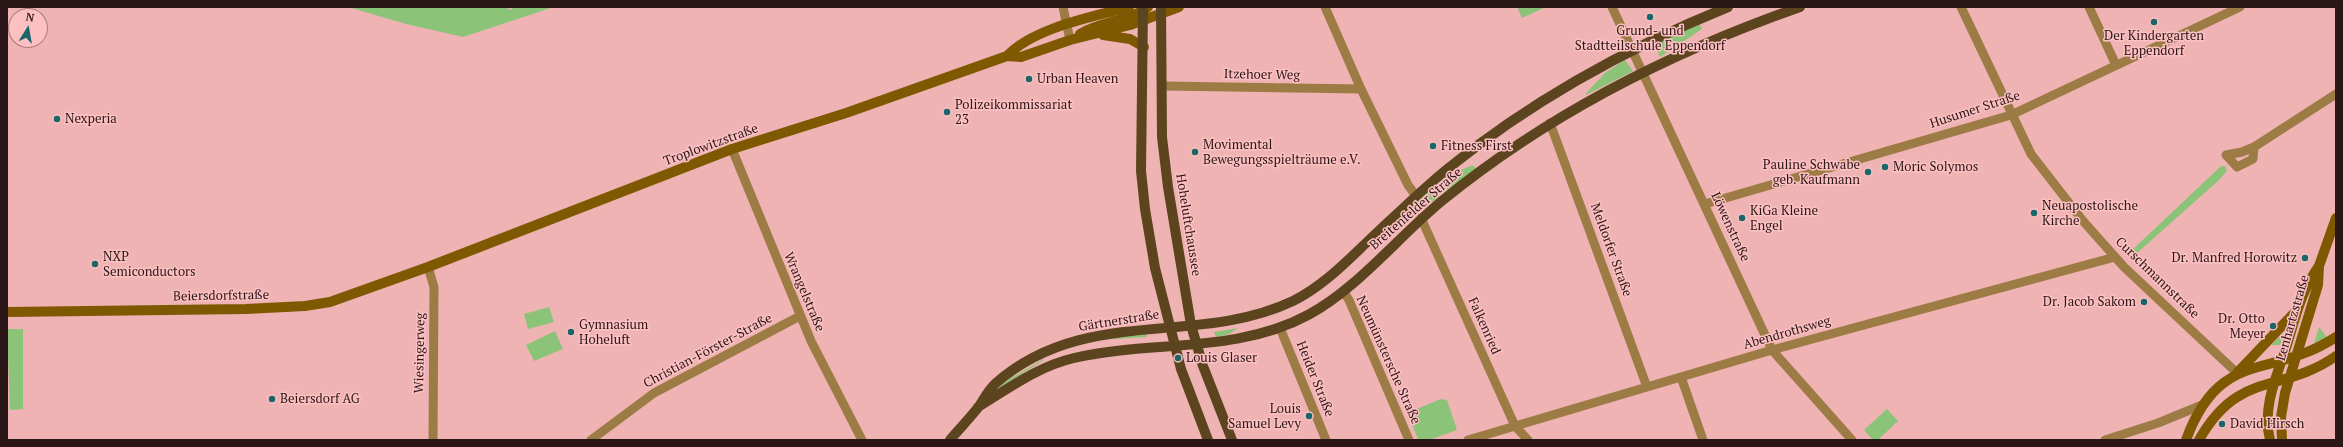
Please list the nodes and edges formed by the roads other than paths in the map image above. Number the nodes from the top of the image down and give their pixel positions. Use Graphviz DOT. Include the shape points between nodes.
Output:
graph roads {
  1 [pos="1063,7"];
  2 [pos="1129,7"];
  3 [pos="1179,7"];
  4 [pos="1324,7"];
  5 [pos="1612,7"];
  6 [pos="1728,7"];
  7 [pos="1800,7"];
  8 [pos="1962,7"];
  9 [pos="2089,7"];
  10 [pos="2240,7"];
  11 [pos="2229,9"];
  12 [pos="1150,12"];
  13 [pos="1066,24"];
  14 [pos="1093,34"];
  15 [pos="1070,40"];
  16 [pos="1144,47"];
  17 [pos="1632,50"];
  18 [pos="1007,56"];
  19 [pos="2116,65"];
  20 [pos="1642,72"];
  21 [pos="1163,86"];
  22 [pos="1361,90"];
  23 [pos="2336,94"];
  24 [pos="2011,115"];
  25 [pos="1550,123"];
  26 [pos="2254,147"];
  27 [pos="732,149"];
  28 [pos="1416,196"];
  29 [pos="1705,204"];
  30 [pos="1421,218"];
  31 [pos="2336,218"];
  32 [pos="2115,257"];
  33 [pos="2319,266"];
  34 [pos="428,267"];
  35 [pos="1343,291"];
  36 [pos="2298,308"];
  37 [pos="7,312"];
  38 [pos="800,316"];
  39 [pos="1191,325"];
  40 [pos="1170,326"];
  41 [pos="1280,328"];
  42 [pos="2336,337"];
  43 [pos="1197,345"];
  44 [pos="1175,346"];
  45 [pos="1772,350"];
  46 [pos="2296,356"];
  47 [pos="2336,356"];
  48 [pos="2281,360"];
  49 [pos="2237,373"];
  50 [pos="1681,377"];
  51 [pos="2290,377"];
  52 [pos="2274,381"];
  53 [pos="1647,387"];
  54 [pos="2202,405"];
  55 [pos="978,407"];
  56 [pos="1515,426"];
  57 [pos="433,440"];
  58 [pos="591,440"];
  59 [pos="862,440"];
  60 [pos="950,440"];
  61 [pos="1208,440"];
  62 [pos="1232,440"];
  63 [pos="1326,440"];
  64 [pos="1409,440"];
  65 [pos="1468,440"];
  66 [pos="1528,440"];
  67 [pos="1703,440"];
  68 [pos="1852,440"];
  69 [pos="2105,440"];
  70 [pos="2186,440"];
  71 [pos="2199,440"];
  72 [pos="2270,440"];
  73 [pos="2282,440"];
  1 -- 13 [label="street"];
  2 -- 13 [label="street, Troplowitzstraße"];
  3 -- 12 [label="street"];
  4 -- 22 [label="street"];
  5 -- 17 [label="street, Löwenstraße"];
  6 -- 17 [label="main road, Breitenfelder Straße"];
  7 -- 20 [label="main road, Breitenfelder Straße" via="1721,35"];
  8 -- 24 [label="street, Curschmannstraße"];
  9 -- 19 [label="street"];
  10 -- 11 [label="street, Husumer Straße"];
  11 -- 19 [label="street, Husumer Straße"];
  12 -- 14 [label="street, Troplowitzstraße"];
  12 -- 15 [label="street" via="1093,26"];
  12 -- 16 [label="main road"];
  12 -- 21 [label="main road, Hoheluftchaussee"];
  13 -- 15 [label="street"];
  13 -- 18 [label="street, Troplowitzstraße" via="1016,46"];
  14 -- 15 [label="street, Troplowitzstraße"];
  14 -- 16 [label="street" via="1125,38"];
  15 -- 18 [label="street, Troplowitzstraße" via="1021,57"];
  16 -- 40 [label="main road" via="1141,176 1155,268"];
  17 -- 20 [label="street, Löwenstraße"];
  17 -- 28 [label="main road, Breitenfelder Straße" via="1540,102 1483,141"];
  18 -- 27 [label="street, Troplowitzstraße" via="852,111"];
  19 -- 24 [label="street, Husumer Straße"];
  20 -- 25 [label="main road, Breitenfelder Straße"];
  20 -- 29 [label="street, Löwenstraße"];
  21 -- 22 [label="street, Itzehoer Weg"];
  21 -- 39 [label="main road, Hoheluftchaussee" via="1162,137"];
  22 -- 28 [label="street" via="1408,185"];
  23 -- 26 [label="street"];
  24 -- 29 [label="street, Husumer Straße"];
  24 -- 32 [label="street, Curschmannstraße" via="2031,154 2083,221"];
  25 -- 30 [label="main road, Breitenfelder Straße" via="1494,160"];
  25 -- 53 [label="street, Meldorfer Straße"];
  27 -- 34 [label="street, Troplowitzstraße"];
  27 -- 38 [label="street, Wrangelstraße"];
  28 -- 39 [label="main road, Breitenfelder Straße" via="1345,264 1302,296 1263,312"];
  29 -- 45 [label="street, Löwenstraße"];
  30 -- 35 [label="main road, Breitenfelder Straße"];
  30 -- 56 [label="street, Falkenried"];
  31 -- 33 [label="street, Lenhartzstraße"];
  32 -- 45 [label="street, Abendrothsweg"];
  32 -- 49 [label="street, Curschmannstraße"];
  33 -- 36 [label="street, Lenhartzstraße" via="2308,282"];
  33 -- 46 [label="street, Lenhartzstraße" via="2318,285"];
  34 -- 37 [label="street, Beiersdorfstraße" via="351,296 305,306"];
  34 -- 57 [label="street, Wiesingerweg" via="434,287"];
  35 -- 41 [label="main road, Breitenfelder Straße" via="1307,316"];
  35 -- 64 [label="street, Neumünstersche Straße"];
  36 -- 48 [label="street, Lenhartzstraße"];
  36 -- 49 [label="street"];
  38 -- 58 [label="street, Christian-Förster-Straße" via="654,393"];
  38 -- 59 [label="street, Wrangelstraße"];
  39 -- 40 [label="main road, Gärtnerstraße"];
  39 -- 43 [label="main road, Hoheluftchaussee"];
  40 -- 44 [label="main road"];
  40 -- 55 [label="main road, Gärtnerstraße" via="1096,335 1051,349 995,383"];
  41 -- 43 [label="main road, Breitenfelder Straße"];
  41 -- 63 [label="street, Heider Straße"];
  42 -- 46 [label="street"];
  43 -- 44 [label="main road, Gärtnerstraße"];
  43 -- 62 [label="main road, Hoheluftchaussee"];
  44 -- 55 [label="main road, Gärtnerstraße" via="1090,355 1060,362 1038,371"];
  44 -- 61 [label="main road" via="1180,370"];
  45 -- 50 [label="street, Abendrothsweg"];
  45 -- 68 [label="street, Löwenstraße"];
  46 -- 48 [label="street"];
  46 -- 51 [label="street, Lenhartzstraße"];
  47 -- 51 [label="street" via="2326,363"];
  48 -- 49 [label="street"];
  48 -- 52 [label="street, Lenhartzstraße"];
  49 -- 54 [label="street" via="2223,382"];
  50 -- 53 [label="street, Abendrothsweg"];
  50 -- 67 [label="street"];
  51 -- 52 [label="street"];
  51 -- 73 [label="street, Lenhartzstraße" via="2282,405"];
  52 -- 71 [label="street" via="2250,389 2231,401 2214,417"];
  52 -- 72 [label="street, Lenhartzstraße" via="2268,412"];
  53 -- 56 [label="street, Abendrothsweg"];
  54 -- 69 [label="street"];
  54 -- 70 [label="street"];
  55 -- 60 [label="main road, Gärtnerstraße"];
  56 -- 65 [label="street, Abendrothsweg"];
  56 -- 66 [label="street, Falkenried"];
}
